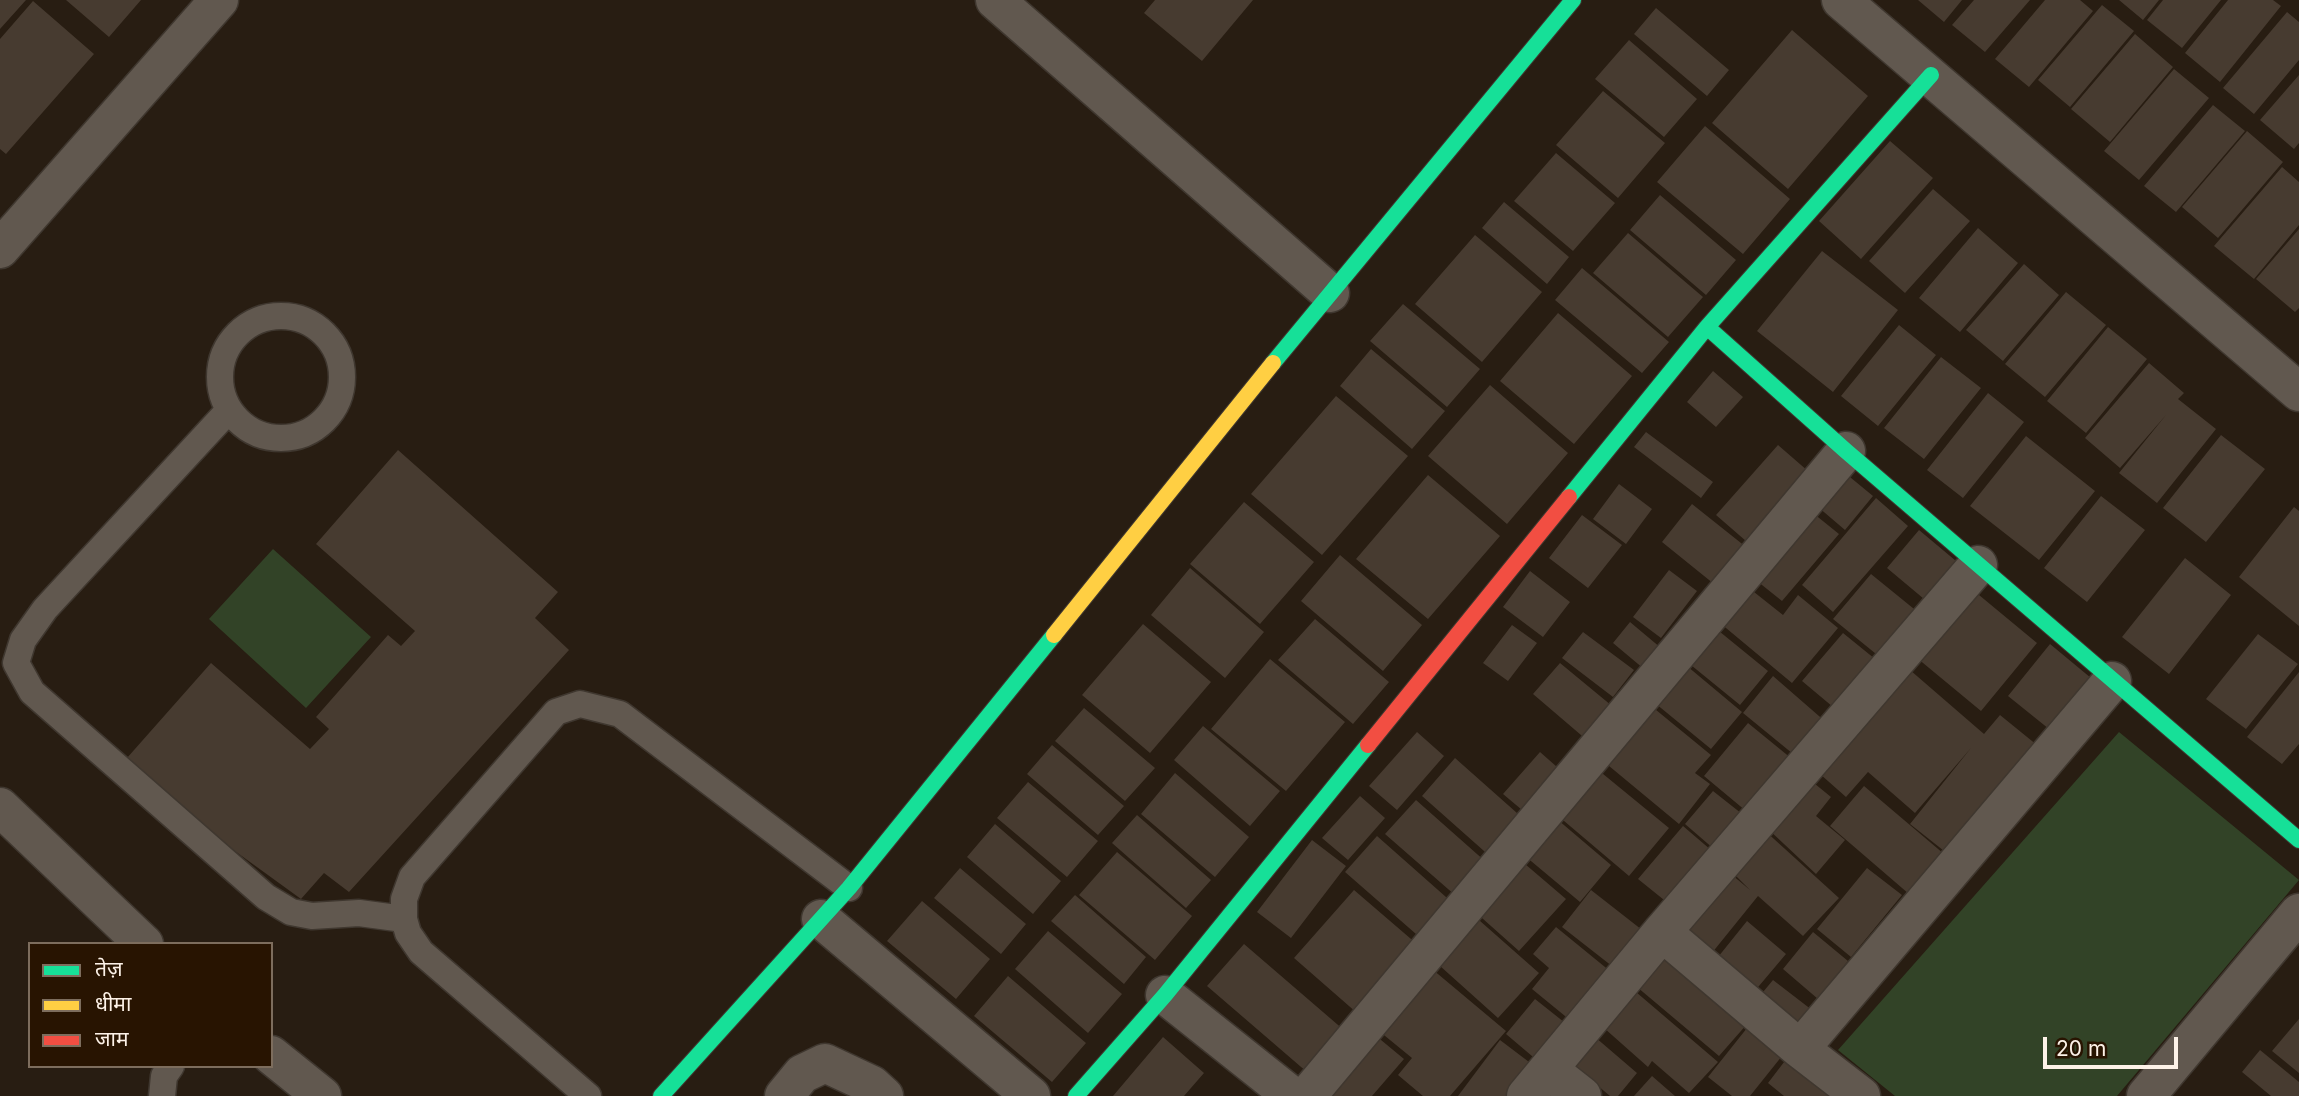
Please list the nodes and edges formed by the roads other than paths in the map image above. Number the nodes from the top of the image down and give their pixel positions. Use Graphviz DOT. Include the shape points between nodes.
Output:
graph roads {
  1 [pos="219,0"];
  2 [pos="995,0"];
  3 [pos="1573,0"];
  4 [pos="1841,0"];
  5 [pos="1931,75"];
  6 [pos="5,234"];
  7 [pos="1330,293"];
  8 [pos="1706,327"];
  9 [pos="2299,392"];
  10 [pos="229,410"];
  11 [pos="1846,451"];
  12 [pos="1978,565"];
  13 [pos="2112,681"];
  14 [pos="0,807"];
  15 [pos="2299,840"];
  16 [pos="849,888"];
  17 [pos="2299,913"];
  18 [pos="404,919"];
  19 [pos="821,919"];
  20 [pos="1662,932"];
  21 [pos="142,942"];
  22 [pos="1165,995"];
  23 [pos="1800,1049"];
  24 [pos="273,1057"];
  25 [pos="170,1068"];
  26 [pos="1537,1083"];
  27 [pos="162,1096"];
  28 [pos="322,1096"];
  29 [pos="589,1096"];
  30 [pos="661,1096"];
  31 [pos="784,1096"];
  32 [pos="884,1096"];
  33 [pos="1031,1096"];
  34 [pos="1076,1096"];
  35 [pos="1292,1096"];
  36 [pos="1307,1096"];
  37 [pos="1582,1096"];
  38 [pos="1861,1096"];
  39 [pos="2146,1096"];
  1 -- 6 [label="street"];
  2 -- 7 [label="street"];
  3 -- 7 [label="street"];
  4 -- 5 [label="street"];
  5 -- 8 [label="street"];
  5 -- 9 [label="street"];
  7 -- 16 [label="street"];
  8 -- 11 [label="street"];
  8 -- 22 [label="street"];
  10 -- 10 [label="lane" via="219,383 222,359 233,337 252,322 275,315 300,318 321,329 336,348 344,371 341,395 330,417 310,432 287,439 263,436 242,425"];
  10 -- 18 [label="lane" via="46,609 23,640 16,663 32,692 266,897 291,912 313,916 359,913"];
  11 -- 12 [label="street"];
  11 -- 36 [label="street"];
  12 -- 13 [label="street"];
  12 -- 20 [label="street"];
  13 -- 15 [label="street"];
  13 -- 23 [label="street"];
  14 -- 21 [label="street"];
  16 -- 18 [label="lane" via="621,714 580,704 556,712 412,877 404,899"];
  16 -- 19 [label="street"];
  17 -- 39 [label="street"];
  18 -- 29 [label="lane" via="421,952"];
  19 -- 30 [label="street"];
  19 -- 33 [label="street"];
  20 -- 23 [label="street"];
  20 -- 26 [label="street"];
  22 -- 34 [label="street"];
  22 -- 35 [label="street"];
  23 -- 38 [label="street"];
  24 -- 28 [label="street"];
  25 -- 27 [label="lane"];
  26 -- 37 [label="street"];
  31 -- 32 [label="street" via="802,1074 825,1063 872,1085"];
}
